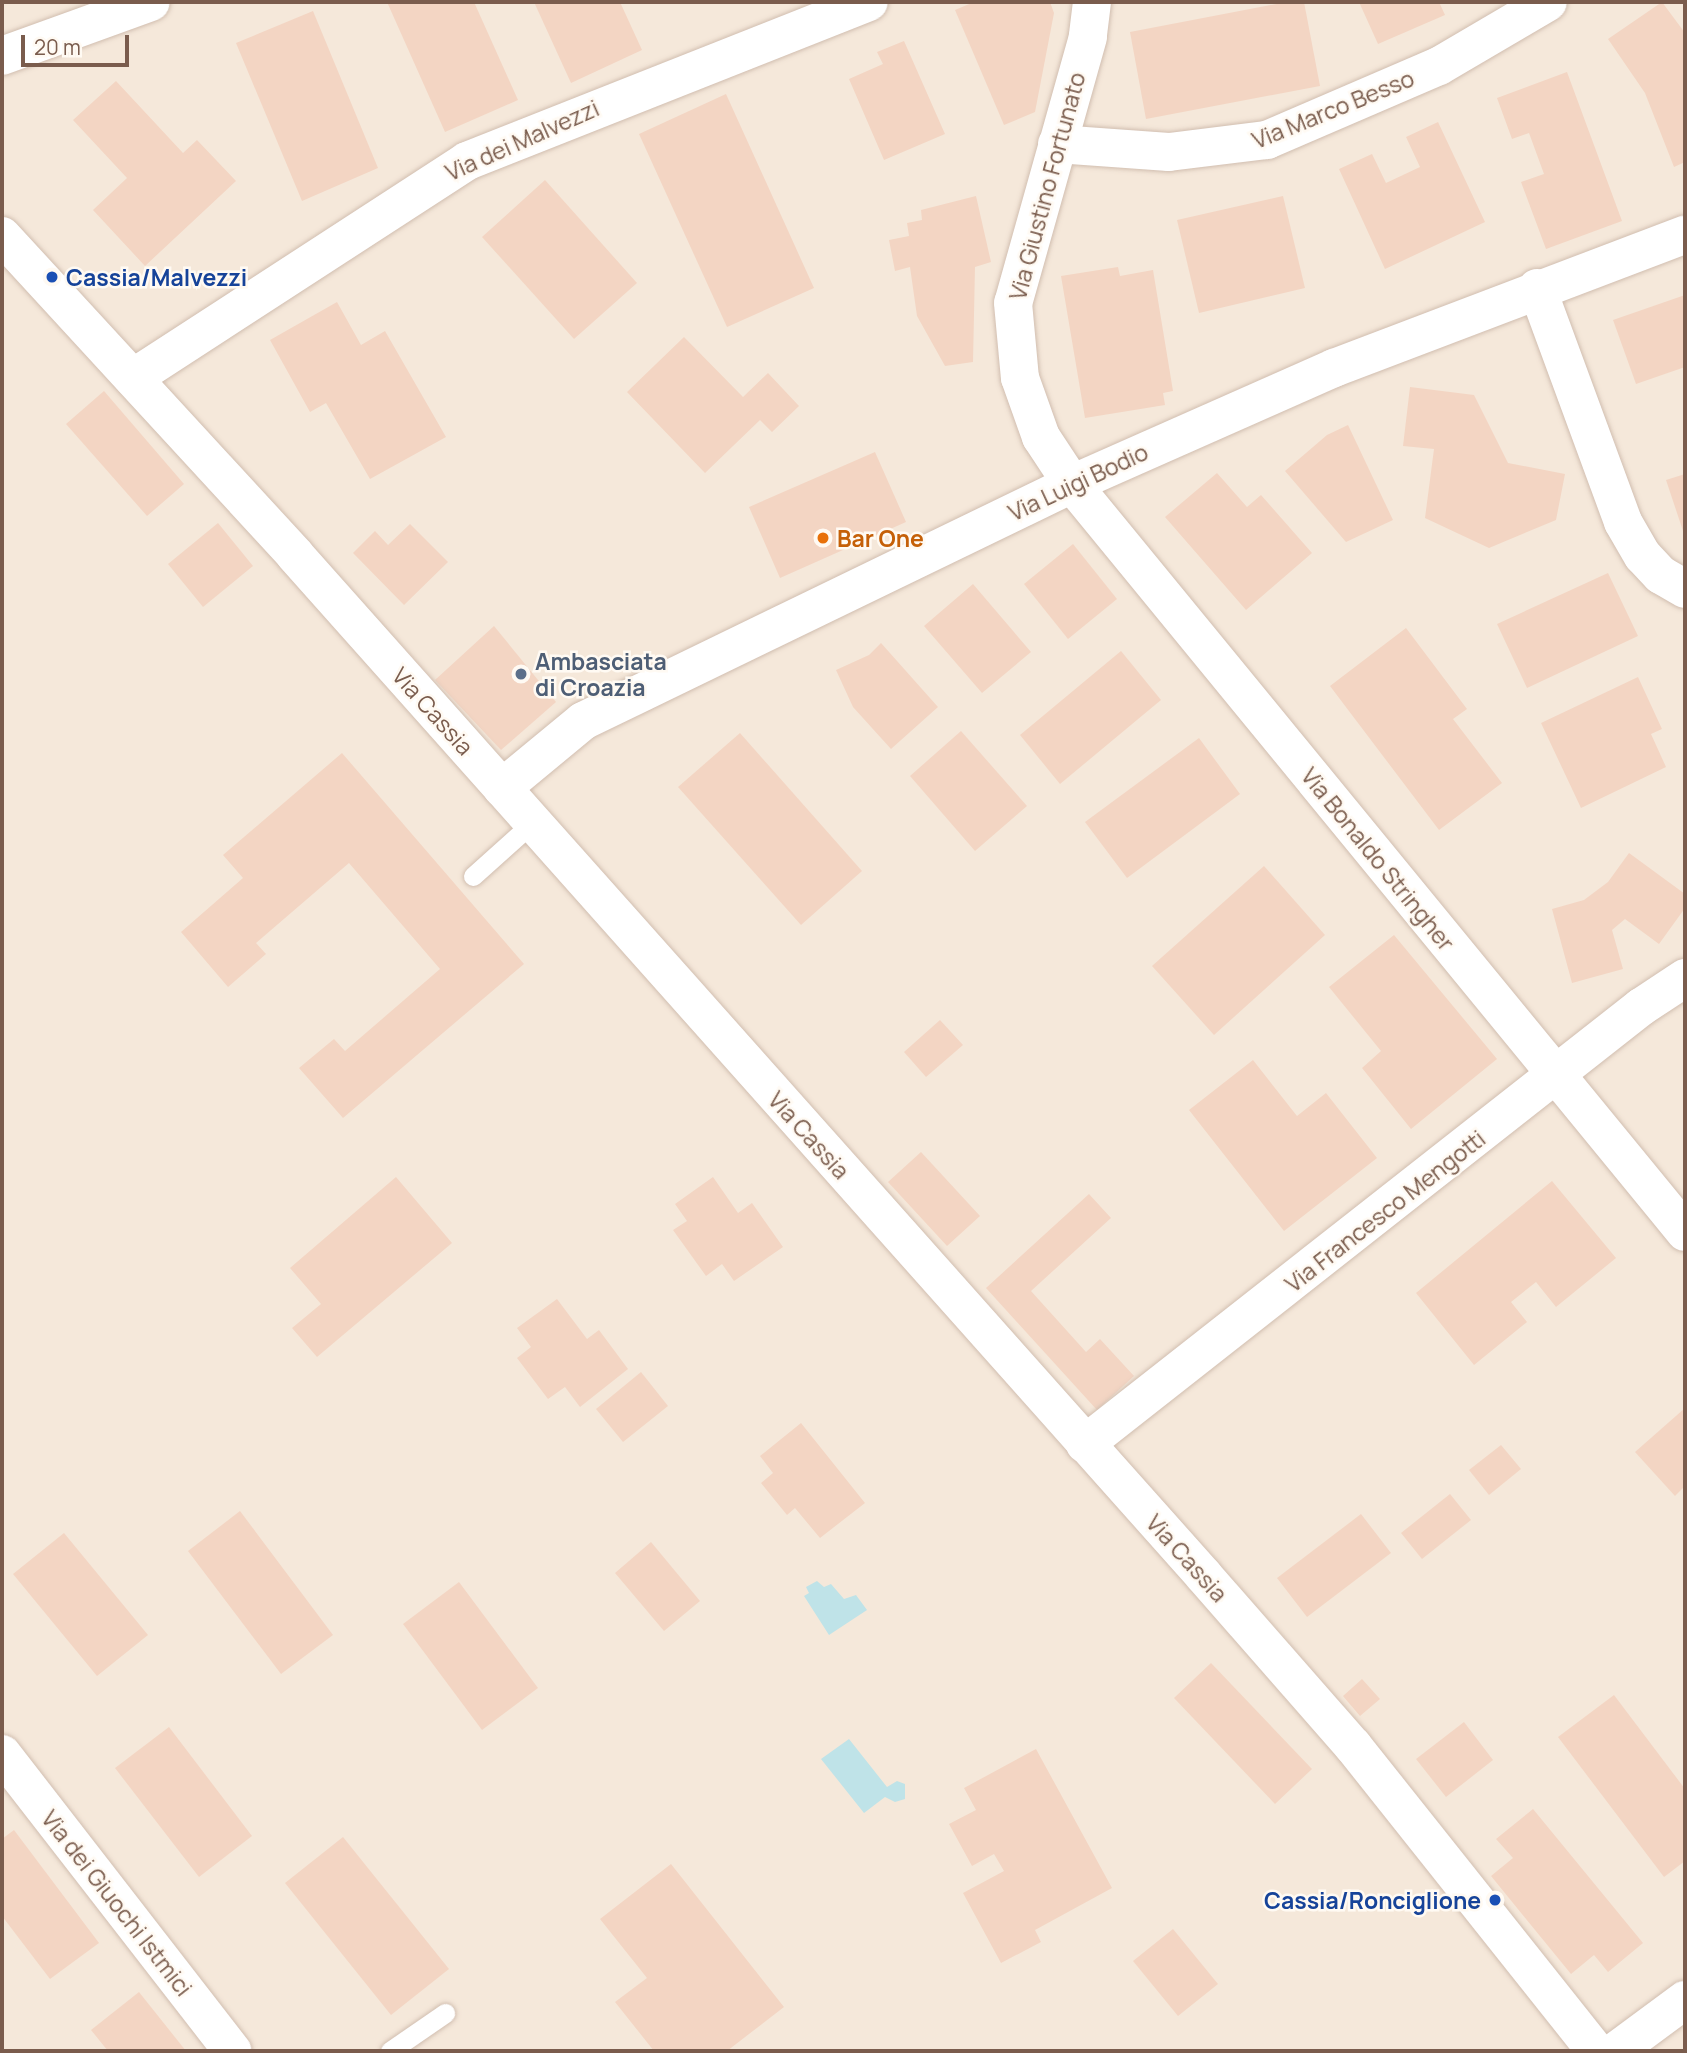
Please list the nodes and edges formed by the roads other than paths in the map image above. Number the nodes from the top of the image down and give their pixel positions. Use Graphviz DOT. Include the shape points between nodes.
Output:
graph roads {
  1 [pos="151,2"];
  2 [pos="869,2"];
  3 [pos="1092,2"];
  4 [pos="1548,2"];
  5 [pos="2,56"];
  6 [pos="1057,144"];
  7 [pos="1685,235"];
  8 [pos="2,236"];
  9 [pos="1536,288"];
  10 [pos="132,378"];
  11 [pos="1072,484"];
  12 [pos="1685,589"];
  13 [pos="502,788"];
  14 [pos="533,823"];
  15 [pos="473,876"];
  16 [pos="1685,978"];
  17 [pos="1555,1078"];
  18 [pos="1685,1232"];
  19 [pos="1085,1444"];
  20 [pos="2,1754"];
  21 [pos="1685,2000"];
  22 [pos="445,2013"];
  23 [pos="232,2051"];
  24 [pos="390,2051"];
  25 [pos="1597,2051"];
  26 [pos="1616,2051"];
  1 -- 5 [label="street"];
  2 -- 10 [label="street, Via dei Malvezzi" via="467,161"];
  3 -- 6 [label="street, Via Giustino Fortunato" via="1088,37"];
  4 -- 6 [label="street, Via Marco Besso" via="1439,66 1267,139 1168,152"];
  6 -- 11 [label="street, Via Giustino Fortunato" via="1021,262 1013,323 1020,378 1032,414 1055,463"];
  7 -- 9 [label="street, Via Luigi Bodio"];
  8 -- 10 [label="street, Via Cassia"];
  9 -- 11 [label="street, Via Luigi Bodio" via="1334,368"];
  9 -- 12 [label="street" via="1623,522 1643,556 1661,575"];
  10 -- 13 [label="street, Via Cassia"];
  11 -- 13 [label="street, Via Luigi Bodio" via="583,721"];
  11 -- 17 [label="street, Via Bonaldo Stringher"];
  13 -- 14 [label="street, Via Cassia"];
  14 -- 15 [label="lane"];
  14 -- 19 [label="street, Via Cassia"];
  16 -- 17 [label="street, Via Francesco Mengotti" via="1641,1007"];
  17 -- 18 [label="street, Via Bonaldo Stringher"];
  17 -- 19 [label="street, Via Francesco Mengotti"];
  19 -- 25 [label="street, Via Cassia" via="1353,1746"];
  20 -- 23 [label="street, Via dei Giuochi Istmici"];
  21 -- 26 [label="street"];
  22 -- 24 [label="lane"];
}
